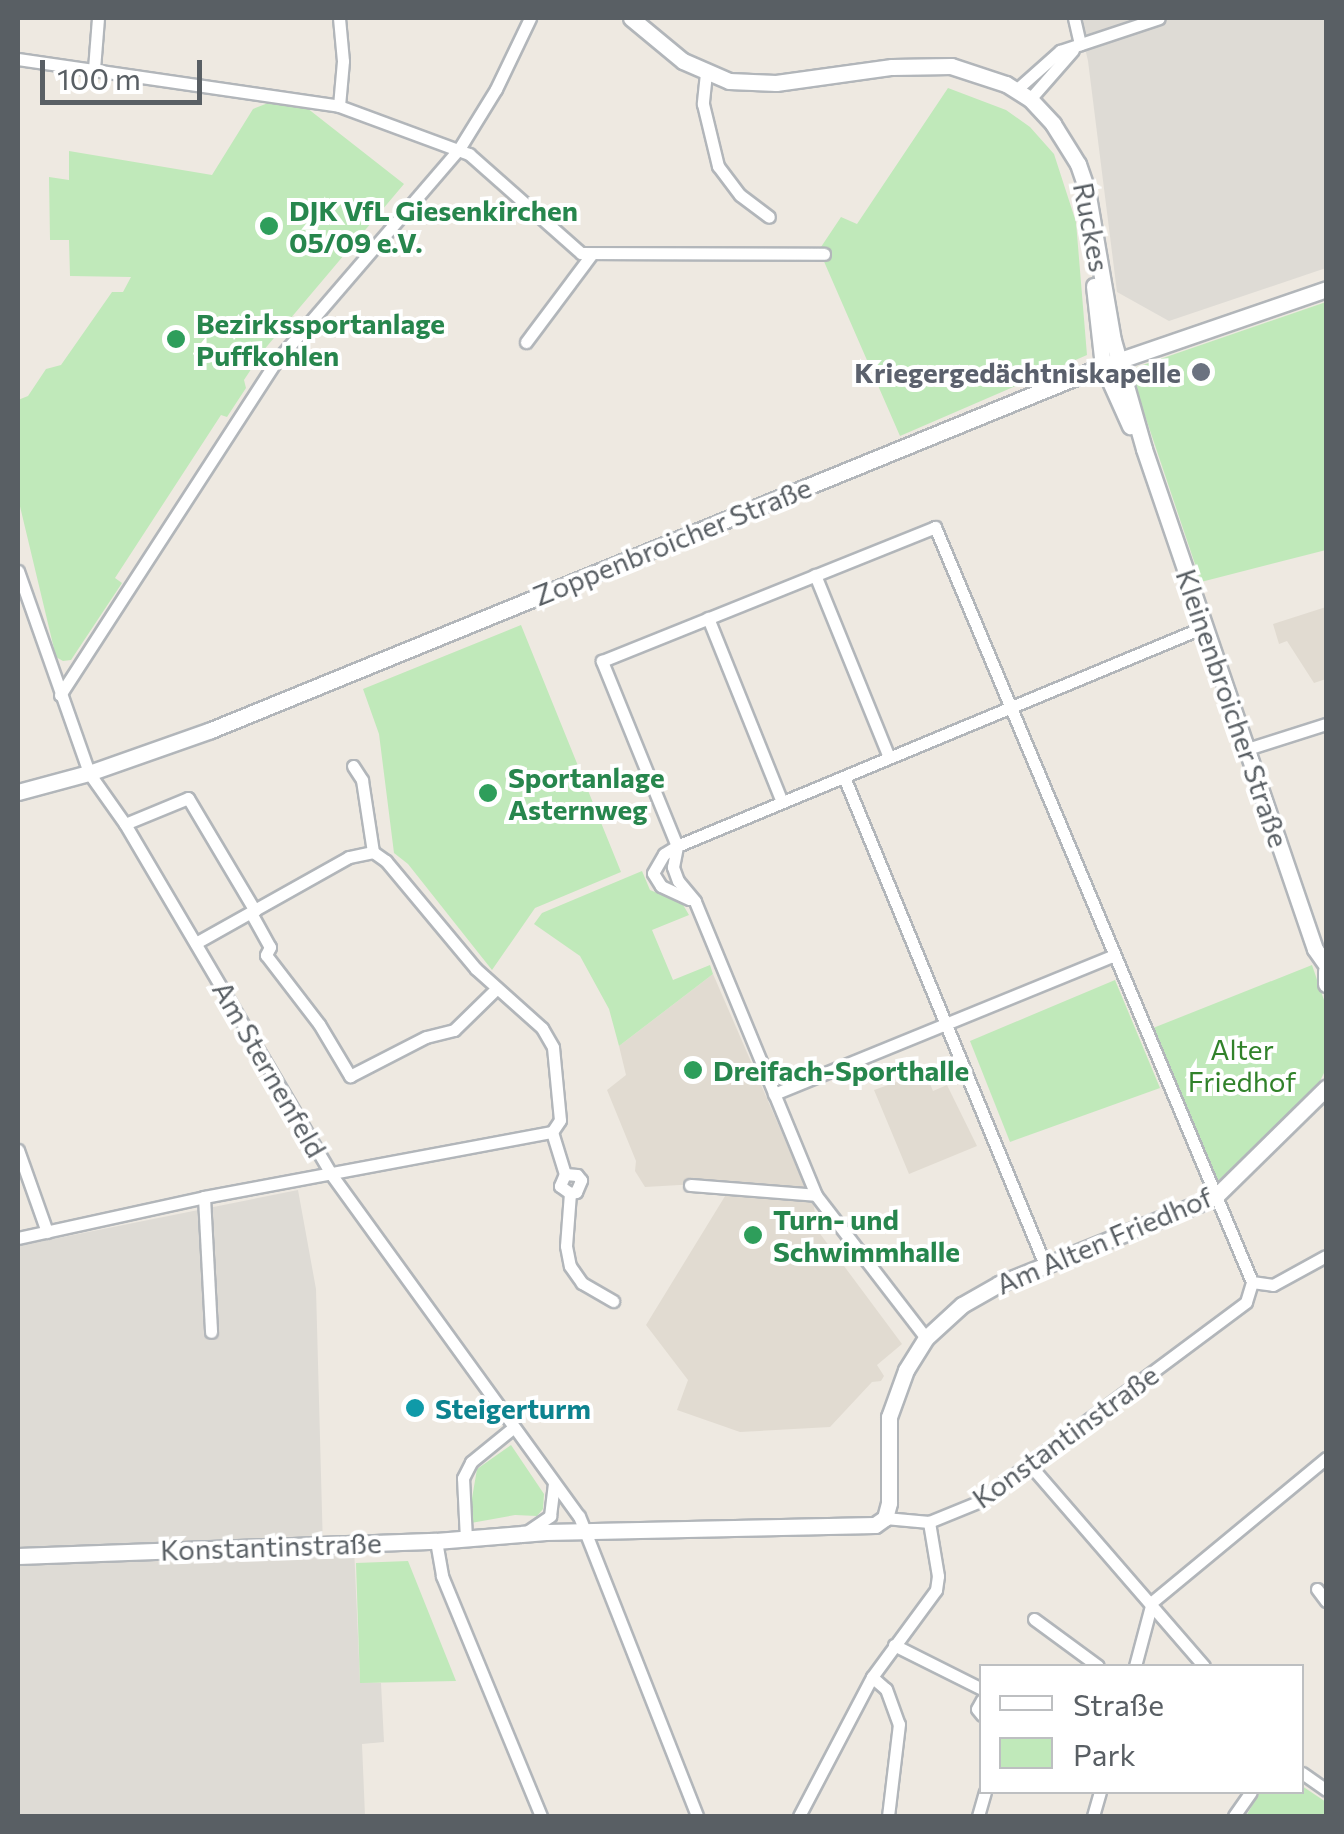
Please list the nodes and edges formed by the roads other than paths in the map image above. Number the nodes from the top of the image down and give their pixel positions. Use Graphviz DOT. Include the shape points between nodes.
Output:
graph roads {
  1 [pos="98,18"];
  2 [pos="339,18"];
  3 [pos="530,18"];
  4 [pos="631,18"];
  5 [pos="1074,18"];
  6 [pos="1159,18"];
  7 [pos="1080,44"];
  8 [pos="18,59"];
  9 [pos="94,69"];
  10 [pos="706,74"];
  11 [pos="1022,97"];
  12 [pos="339,106"];
  13 [pos="459,148"];
  14 [pos="769,216"];
  15 [pos="824,254"];
  16 [pos="592,255"];
  17 [pos="1326,289"];
  18 [pos="526,342"];
  19 [pos="1111,363"];
  20 [pos="18,570"];
  21 [pos="815,575"];
  22 [pos="708,618"];
  23 [pos="1204,627"];
  24 [pos="60,695"];
  25 [pos="1010,708"];
  26 [pos="1326,724"];
  27 [pos="1248,749"];
  28 [pos="889,757"];
  29 [pos="353,766"];
  30 [pos="90,773"];
  31 [pos="844,777"];
  32 [pos="18,792"];
  33 [pos="782,802"];
  34 [pos="125,824"];
  35 [pos="678,846"];
  36 [pos="374,852"];
  37 [pos="695,901"];
  38 [pos="253,912"];
  39 [pos="196,943"];
  40 [pos="1113,956"];
  41 [pos="1326,968"];
  42 [pos="1326,984"];
  43 [pos="496,988"];
  44 [pos="946,1023"];
  45 [pos="1326,1088"];
  46 [pos="774,1094"];
  47 [pos="552,1132"];
  48 [pos="18,1150"];
  49 [pos="331,1174"];
  50 [pos="690,1186"];
  51 [pos="816,1195"];
  52 [pos="204,1197"];
  53 [pos="1215,1198"];
  54 [pos="47,1232"];
  55 [pos="18,1238"];
  56 [pos="1326,1256"];
  57 [pos="1045,1265"];
  58 [pos="1252,1282"];
  59 [pos="613,1300"];
  60 [pos="211,1332"];
  61 [pos="926,1338"];
  62 [pos="514,1427"];
  63 [pos="1326,1458"];
  64 [pos="1029,1464"];
  65 [pos="554,1483"];
  66 [pos="885,1518"];
  67 [pos="929,1522"];
  68 [pos="524,1533"];
  69 [pos="585,1534"];
  70 [pos="466,1539"];
  71 [pos="436,1541"];
  72 [pos="18,1556"];
  73 [pos="1317,1589"];
  74 [pos="1326,1601"];
  75 [pos="1152,1602"];
  76 [pos="1034,1619"];
  77 [pos="894,1645"];
  78 [pos="1095,1664"];
  79 [pos="1136,1664"];
  80 [pos="1202,1664"];
  81 [pos="872,1677"];
  82 [pos="979,1688"];
  83 [pos="1304,1774"];
  84 [pos="1326,1790"];
  85 [pos="1250,1794"];
  86 [pos="541,1816"];
  87 [pos="698,1816"];
  88 [pos="798,1816"];
  89 [pos="888,1816"];
  90 [pos="1234,1816"];
  1 -- 9 [label="street"];
  2 -- 12 [label="street"];
  3 -- 13 [label="street"];
  4 -- 10 [label="main road, Ruckes"];
  5 -- 7 [label="street"];
  6 -- 7 [label="street"];
  7 -- 11 [label="street" via="1047,59"];
  8 -- 9 [label="street"];
  9 -- 12 [label="street"];
  10 -- 11 [label="main road, Ruckes" via="776,83 928,66"];
  10 -- 14 [label="street" via="703,104 718,166 740,196"];
  11 -- 19 [label="main road, Ruckes" via="1059,148 1079,193"];
  12 -- 13 [label="street"];
  13 -- 16 [label="street" via="570,247"];
  13 -- 24 [label="street" via="274,364"];
  15 -- 16 [label="street"];
  16 -- 18 [label="street"];
  17 -- 19 [label="main road, Zoppenbroicher Straße"];
  19 -- 23 [label="main road, Kleinenbroicher Straße"];
  19 -- 30 [label="main road, Zoppenbroicher Straße" via="243,717"];
  20 -- 24 [label="street, Am Sternenfeld"];
  21 -- 22 [label="street"];
  21 -- 25 [label="street" via="935,527"];
  21 -- 28 [label="street"];
  22 -- 33 [label="street"];
  22 -- 35 [label="street" via="602,662"];
  23 -- 25 [label="street"];
  23 -- 27 [label="main road, Kleinenbroicher Straße"];
  24 -- 30 [label="street, Am Sternenfeld"];
  25 -- 28 [label="street"];
  25 -- 40 [label="street"];
  26 -- 27 [label="street"];
  27 -- 41 [label="main road, Kleinenbroicher Straße"];
  28 -- 31 [label="street"];
  29 -- 36 [label="street" via="362,780"];
  30 -- 32 [label="main road, Zoppenbroicher Straße"];
  30 -- 34 [label="street, Am Sternenfeld"];
  31 -- 33 [label="street"];
  31 -- 44 [label="street"];
  33 -- 35 [label="street"];
  34 -- 38 [label="street" via="188,798"];
  34 -- 39 [label="street, Am Sternenfeld"];
  35 -- 37 [label="street" via="673,867"];
  35 -- 37 [label="street" via="654,866 655,880"];
  36 -- 38 [label="street" via="348,857"];
  36 -- 43 [label="street"];
  37 -- 46 [label="street"];
  38 -- 39 [label="street"];
  38 -- 43 [label="street" via="270,947 266,955 350,1076 454,1030"];
  39 -- 49 [label="street, Am Sternenfeld"];
  40 -- 44 [label="street"];
  40 -- 53 [label="street"];
  41 -- 42 [label="main road"];
  43 -- 47 [label="street" via="542,1028 554,1048 560,1120"];
  44 -- 46 [label="street"];
  44 -- 57 [label="street"];
  45 -- 53 [label="main road, Am Alten Friedhof"];
  46 -- 51 [label="street"];
  47 -- 49 [label="street"];
  47 -- 59 [label="street" via="565,1174 560,1186 570,1193 570,1266 582,1283"];
  48 -- 54 [label="street"];
  49 -- 52 [label="street"];
  49 -- 62 [label="street, Am Sternenfeld"];
  50 -- 51 [label="street"];
  51 -- 61 [label="street"];
  52 -- 54 [label="street"];
  52 -- 60 [label="street"];
  53 -- 57 [label="main road, Am Alten Friedhof"];
  53 -- 58 [label="street"];
  54 -- 55 [label="street"];
  56 -- 58 [label="street" via="1273,1285"];
  57 -- 61 [label="main road, Am Alten Friedhof" via="977,1295"];
  58 -- 64 [label="street, Konstantinstraße" via="1246,1302"];
  61 -- 66 [label="main road, Am Alten Friedhof" via="889,1417"];
  62 -- 65 [label="street, Am Sternenfeld"];
  62 -- 70 [label="street" via="471,1462 463,1478"];
  63 -- 75 [label="street"];
  64 -- 67 [label="street, Konstantinstraße" via="978,1502"];
  64 -- 75 [label="street"];
  65 -- 68 [label="street" via="550,1516"];
  65 -- 69 [label="street, Am Sternenfeld"];
  66 -- 67 [label="street, Konstantinstraße"];
  66 -- 69 [label="main road, Konstantinstraße" via="874,1525"];
  67 -- 77 [label="street" via="938,1586"];
  68 -- 69 [label="main road, Konstantinstraße"];
  68 -- 70 [label="main road, Konstantinstraße"];
  69 -- 87 [label="street, Am Sternenfeld"];
  70 -- 71 [label="main road, Konstantinstraße"];
  71 -- 72 [label="main road, Konstantinstraße"];
  71 -- 86 [label="street" via="442,1576"];
  73 -- 74 [label="street"];
  75 -- 79 [label="street"];
  75 -- 80 [label="street"];
  76 -- 78 [label="street"];
  77 -- 81 [label="street"];
  77 -- 82 [label="street"];
  81 -- 88 [label="street"];
  81 -- 89 [label="street" via="886,1690 899,1724"];
  83 -- 84 [label="street"];
  85 -- 90 [label="street"];
}
